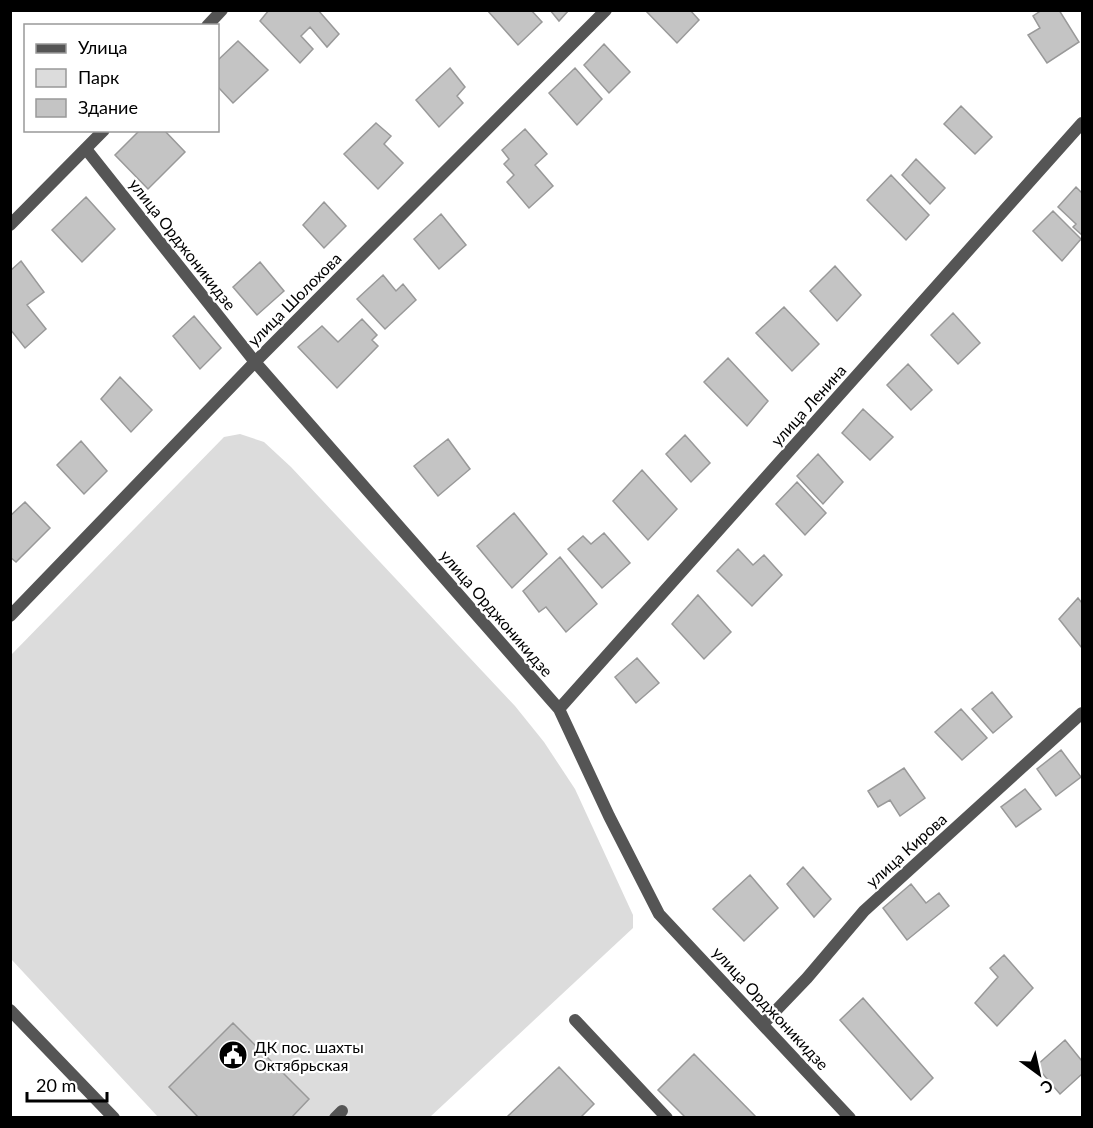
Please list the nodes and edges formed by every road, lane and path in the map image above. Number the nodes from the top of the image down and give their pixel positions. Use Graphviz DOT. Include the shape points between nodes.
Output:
graph roads {
  1 [pos="222,10"];
  2 [pos="606,10"];
  3 [pos="209,24"];
  4 [pos="1083,123"];
  5 [pos="102,132"];
  6 [pos="86,149"];
  7 [pos="10,225"];
  8 [pos="255,362"];
  9 [pos="10,616"];
  10 [pos="559,709"];
  11 [pos="1083,713"];
  12 [pos="10,1010"];
  13 [pos="575,1020"];
  14 [pos="764,1023"];
  15 [pos="114,1118"];
  16 [pos="667,1118"];
  17 [pos="850,1118"];
  1 -- 3 [label="street"];
  2 -- 8 [label="street, улица Шолохова"];
  4 -- 10 [label="street, улица Ленина"];
  5 -- 6 [label="street"];
  6 -- 7 [label="street"];
  6 -- 8 [label="street, улица Орджоникидзе"];
  8 -- 9 [label="street, улица Шолохова"];
  8 -- 10 [label="street, улица Орджоникидзе"];
  10 -- 14 [label="street, улица Орджоникидзе" via="660,914"];
  11 -- 14 [label="street, улица Кирова" via="864,911"];
  12 -- 15 [label="street"];
  13 -- 16 [label="street"];
  14 -- 17 [label="street, улица Орджоникидзе"];
}
